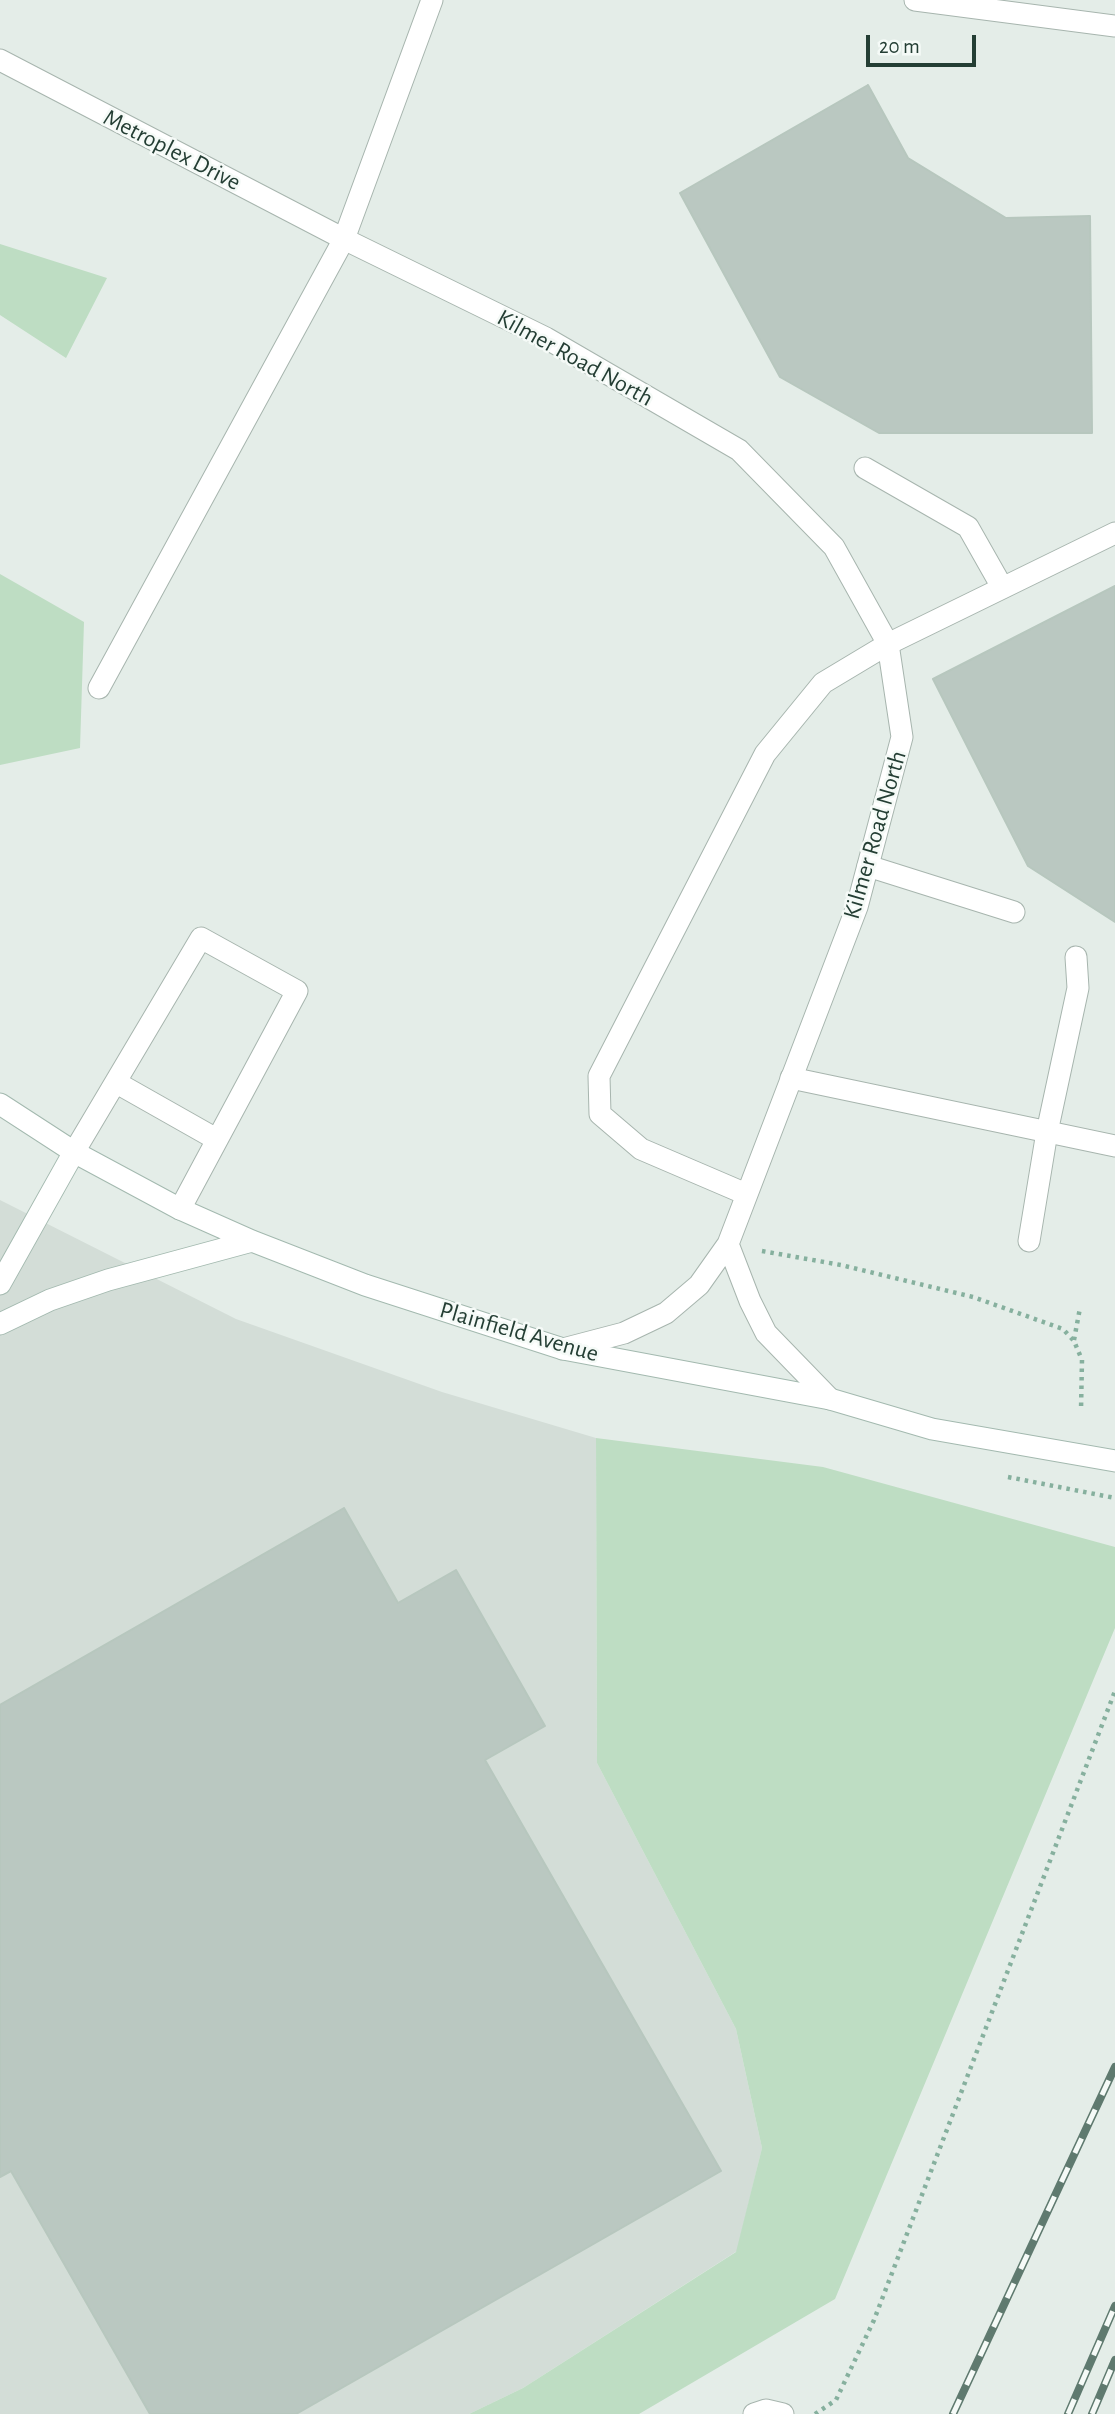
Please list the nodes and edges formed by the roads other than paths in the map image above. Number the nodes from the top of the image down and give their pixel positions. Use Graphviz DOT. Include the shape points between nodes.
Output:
graph roads {
  1 [pos="432,0"];
  2 [pos="915,0"];
  3 [pos="1115,26"];
  4 [pos="0,61"];
  5 [pos="344,239"];
  6 [pos="865,468"];
  7 [pos="1115,533"];
  8 [pos="1002,587"];
  9 [pos="888,644"];
  10 [pos="99,688"];
  11 [pos="868,866"];
  12 [pos="1014,912"];
  13 [pos="1076,957"];
  14 [pos="791,1078"];
  15 [pos="117,1083"];
  16 [pos="0,1104"];
  17 [pos="1047,1132"];
  18 [pos="216,1139"];
  19 [pos="1115,1146"];
  20 [pos="74,1152"];
  21 [pos="746,1194"];
  22 [pos="180,1209"];
  23 [pos="252,1241"];
  24 [pos="1029,1241"];
  25 [pos="728,1244"];
  26 [pos="0,1284"];
  27 [pos="0,1324"];
  28 [pos="563,1349"];
  29 [pos="830,1399"];
  30 [pos="1115,1461"];
  31 [pos="754,2414"];
  32 [pos="783,2414"];
  1 -- 5 [label="street"];
  2 -- 3 [label="street"];
  4 -- 5 [label="street, Metroplex Drive"];
  5 -- 9 [label="street, Kilmer Road North" via="546,338 739,450 834,547"];
  5 -- 10 [label="street"];
  6 -- 8 [label="street" via="968,527"];
  7 -- 8 [label="street"];
  8 -- 9 [label="street"];
  9 -- 11 [label="street, Kilmer Road North" via="902,737"];
  9 -- 21 [label="street" via="823,683 765,754 599,1076 600,1114 641,1149"];
  11 -- 12 [label="street"];
  11 -- 14 [label="street, Kilmer Road North"];
  13 -- 17 [label="street" via="1078,988"];
  14 -- 17 [label="street"];
  14 -- 21 [label="street, Kilmer Road North"];
  15 -- 18 [label="street"];
  15 -- 18 [label="street" via="201,937 297,991"];
  15 -- 20 [label="street"];
  16 -- 20 [label="street, Plainfield Avenue"];
  17 -- 19 [label="street"];
  17 -- 24 [label="street"];
  18 -- 22 [label="street"];
  20 -- 22 [label="street, Plainfield Avenue"];
  20 -- 26 [label="street"];
  21 -- 25 [label="street, Kilmer Road North"];
  22 -- 23 [label="street, Plainfield Avenue"];
  23 -- 27 [label="street" via="108,1280"];
  23 -- 28 [label="street, Plainfield Avenue" via="365,1285"];
  25 -- 28 [label="street, Kilmer Road North" via="699,1286 666,1313 624,1333"];
  25 -- 29 [label="street" via="766,1333"];
  28 -- 29 [label="street, Plainfield Avenue"];
  29 -- 30 [label="street, Plainfield Avenue" via="932,1429"];
  31 -- 32 [label="street" via="766,2410"];
}
